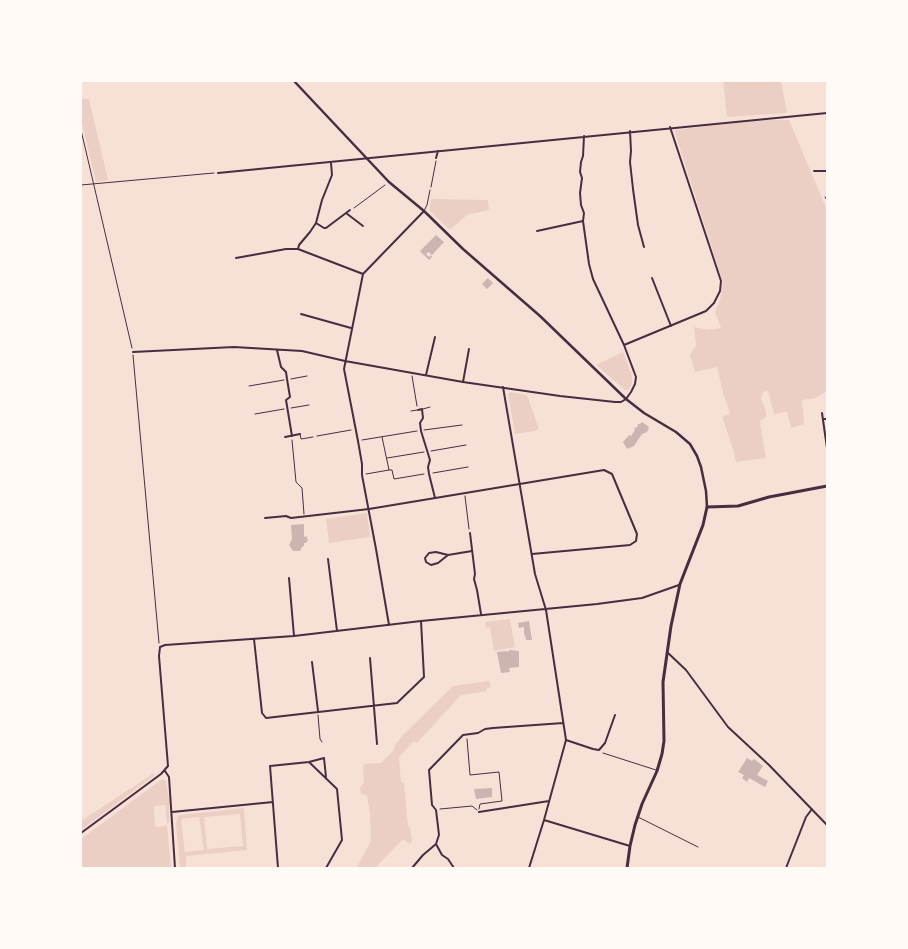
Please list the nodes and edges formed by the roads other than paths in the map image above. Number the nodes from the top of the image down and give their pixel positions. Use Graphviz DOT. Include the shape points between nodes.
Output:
graph roads {
  1 [pos="294,81"];
  2 [pos="827,113"];
  3 [pos="670,128"];
  4 [pos="630,131"];
  5 [pos="584,136"];
  6 [pos="438,151"];
  7 [pos="366,158"];
  8 [pos="436,158"];
  9 [pos="332,162"];
  10 [pos="814,171"];
  11 [pos="827,171"];
  12 [pos="218,173"];
  13 [pos="430,190"];
  14 [pos="350,210"];
  15 [pos="424,211"];
  16 [pos="346,213"];
  17 [pos="583,221"];
  18 [pos="316,223"];
  19 [pos="363,226"];
  20 [pos="538,231"];
  21 [pos="644,248"];
  22 [pos="298,249"];
  23 [pos="236,258"];
  24 [pos="363,274"];
  25 [pos="652,278"];
  26 [pos="301,314"];
  27 [pos="672,326"];
  28 [pos="352,328"];
  29 [pos="435,337"];
  30 [pos="624,345"];
  31 [pos="277,349"];
  32 [pos="469,349"];
  33 [pos="133,352"];
  34 [pos="345,361"];
  35 [pos="426,375"];
  36 [pos="463,382"];
  37 [pos="504,387"];
  38 [pos="626,399"];
  39 [pos="430,407"];
  40 [pos="422,409"];
  41 [pos="418,410"];
  42 [pos="412,411"];
  43 [pos="822,413"];
  44 [pos="827,419"];
  45 [pos="823,420"];
  46 [pos="300,434"];
  47 [pos="292,436"];
  48 [pos="285,437"];
  49 [pos="313,437"];
  50 [pos="827,448"];
  51 [pos="520,484"];
  52 [pos="827,486"];
  53 [pos="436,498"];
  54 [pos="707,507"];
  55 [pos="369,509"];
  56 [pos="265,518"];
  57 [pos="470,533"];
  58 [pos="472,551"];
  59 [pos="532,554"];
  60 [pos="448,555"];
  61 [pos="328,559"];
  62 [pos="289,578"];
  63 [pos="680,584"];
  64 [pos="546,610"];
  65 [pos="481,615"];
  66 [pos="420,621"];
  67 [pos="389,625"];
  68 [pos="337,631"];
  69 [pos="294,636"];
  70 [pos="254,639"];
  71 [pos="667,652"];
  72 [pos="370,658"];
  73 [pos="312,662"];
  74 [pos="373,706"];
  75 [pos="318,711"];
  76 [pos="615,715"];
  77 [pos="563,724"];
  78 [pos="566,740"];
  79 [pos="377,744"];
  80 [pos="603,753"];
  81 [pos="309,762"];
  82 [pos="164,771"];
  83 [pos="657,771"];
  84 [pos="326,777"];
  85 [pos="549,801"];
  86 [pos="273,802"];
  87 [pos="812,809"];
  88 [pos="172,812"];
  89 [pos="479,812"];
  90 [pos="638,817"];
  91 [pos="544,820"];
  92 [pos="827,825"];
  93 [pos="81,834"];
  94 [pos="436,844"];
  95 [pos="630,846"];
  96 [pos="698,846"];
  97 [pos="175,868"];
  98 [pos="278,868"];
  99 [pos="326,868"];
  100 [pos="412,868"];
  101 [pos="454,868"];
  102 [pos="529,868"];
  103 [pos="627,868"];
  104 [pos="786,868"];
  1 -- 7 [label="street"];
  2 -- 3 [label="street"];
  3 -- 4 [label="street"];
  3 -- 27 [label="street" via="721,281 718,297 711,307"];
  4 -- 5 [label="street"];
  4 -- 21 [label="street" via="633,189"];
  5 -- 6 [label="street"];
  5 -- 17 [label="street" via="580,172"];
  6 -- 7 [label="street"];
  6 -- 8 [label="street"];
  7 -- 9 [label="street"];
  7 -- 15 [label="street" via="389,182"];
  9 -- 12 [label="street"];
  9 -- 18 [label="street" via="332,176"];
  10 -- 11 [label="street"];
  13 -- 15 [label="lane"];
  14 -- 16 [label="street"];
  15 -- 24 [label="street"];
  15 -- 38 [label="street" via="463,249 540,316"];
  16 -- 18 [label="street" via="324,228"];
  16 -- 19 [label="street"];
  17 -- 20 [label="street"];
  17 -- 30 [label="street" via="593,279"];
  18 -- 22 [label="street" via="299,244"];
  22 -- 23 [label="street"];
  22 -- 24 [label="street"];
  24 -- 28 [label="street"];
  25 -- 27 [label="street"];
  26 -- 28 [label="street"];
  27 -- 30 [label="street"];
  28 -- 34 [label="street"];
  29 -- 35 [label="street"];
  30 -- 38 [label="street" via="636,377"];
  31 -- 33 [label="street"];
  31 -- 34 [label="street" via="302,351"];
  31 -- 47 [label="street" via="281,367 286,372 290,397 286,400"];
  32 -- 36 [label="street"];
  34 -- 35 [label="street"];
  34 -- 55 [label="street" via="344,369"];
  35 -- 36 [label="street"];
  36 -- 37 [label="street"];
  37 -- 38 [label="street" via="616,402"];
  37 -- 51 [label="street"];
  38 -- 54 [label="street" via="690,444 701,467"];
  39 -- 40 [label="lane"];
  40 -- 41 [label="street"];
  40 -- 53 [label="street" via="421,431 430,460 429,474"];
  41 -- 42 [label="lane"];
  43 -- 45 [label="street"];
  44 -- 45 [label="street"];
  45 -- 50 [label="street"];
  46 -- 47 [label="street"];
  46 -- 49 [label="lane" via="301,439"];
  47 -- 48 [label="street"];
  51 -- 53 [label="street"];
  51 -- 59 [label="street"];
  51 -- 59 [label="street" via="604,470 612,474 637,534 636,541 630,545"];
  52 -- 54 [label="main road" via="738,506"];
  53 -- 55 [label="street"];
  54 -- 63 [label="main road" via="703,525"];
  55 -- 56 [label="street"];
  55 -- 67 [label="street"];
  57 -- 58 [label="street"];
  58 -- 60 [label="street"];
  58 -- 65 [label="street"];
  59 -- 64 [label="street"];
  60 -- 60 [label="street" via="436,552 429,553 425,558 430,565 438,564"];
  61 -- 68 [label="street"];
  62 -- 69 [label="street"];
  63 -- 64 [label="street" via="642,598"];
  63 -- 71 [label="main road"];
  64 -- 65 [label="street"];
  64 -- 77 [label="street"];
  65 -- 66 [label="street"];
  66 -- 67 [label="street"];
  66 -- 74 [label="street" via="424,677 397,703"];
  67 -- 68 [label="street"];
  68 -- 69 [label="street"];
  69 -- 70 [label="street"];
  70 -- 75 [label="street" via="262,714 266,718"];
  70 -- 82 [label="street" via="165,644 160,647 169,763"];
  71 -- 83 [label="main road" via="663,682 664,741"];
  71 -- 87 [label="street" via="686,670 728,727"];
  72 -- 74 [label="street"];
  73 -- 75 [label="street"];
  74 -- 75 [label="street"];
  74 -- 79 [label="street"];
  76 -- 78 [label="street" via="605,743 599,750"];
  77 -- 78 [label="street"];
  77 -- 94 [label="street" via="493,728 463,735 429,770 432,805 436,810 439,835"];
  78 -- 85 [label="street"];
  80 -- 83 [label="lane"];
  81 -- 84 [label="street"];
  81 -- 84 [label="street" via="324,758"];
  81 -- 86 [label="street" via="270,766"];
  82 -- 88 [label="street" via="169,777"];
  82 -- 93 [label="street"];
  83 -- 90 [label="main road"];
  84 -- 99 [label="street" via="336,789 342,840"];
  85 -- 89 [label="street"];
  85 -- 91 [label="street"];
  86 -- 88 [label="street"];
  86 -- 98 [label="street"];
  87 -- 92 [label="street"];
  87 -- 104 [label="street" via="806,817"];
  88 -- 97 [label="street"];
  90 -- 95 [label="main road"];
  90 -- 96 [label="lane"];
  91 -- 95 [label="street"];
  91 -- 102 [label="street"];
  94 -- 100 [label="street"];
  94 -- 101 [label="street"];
  95 -- 103 [label="main road"];
}
